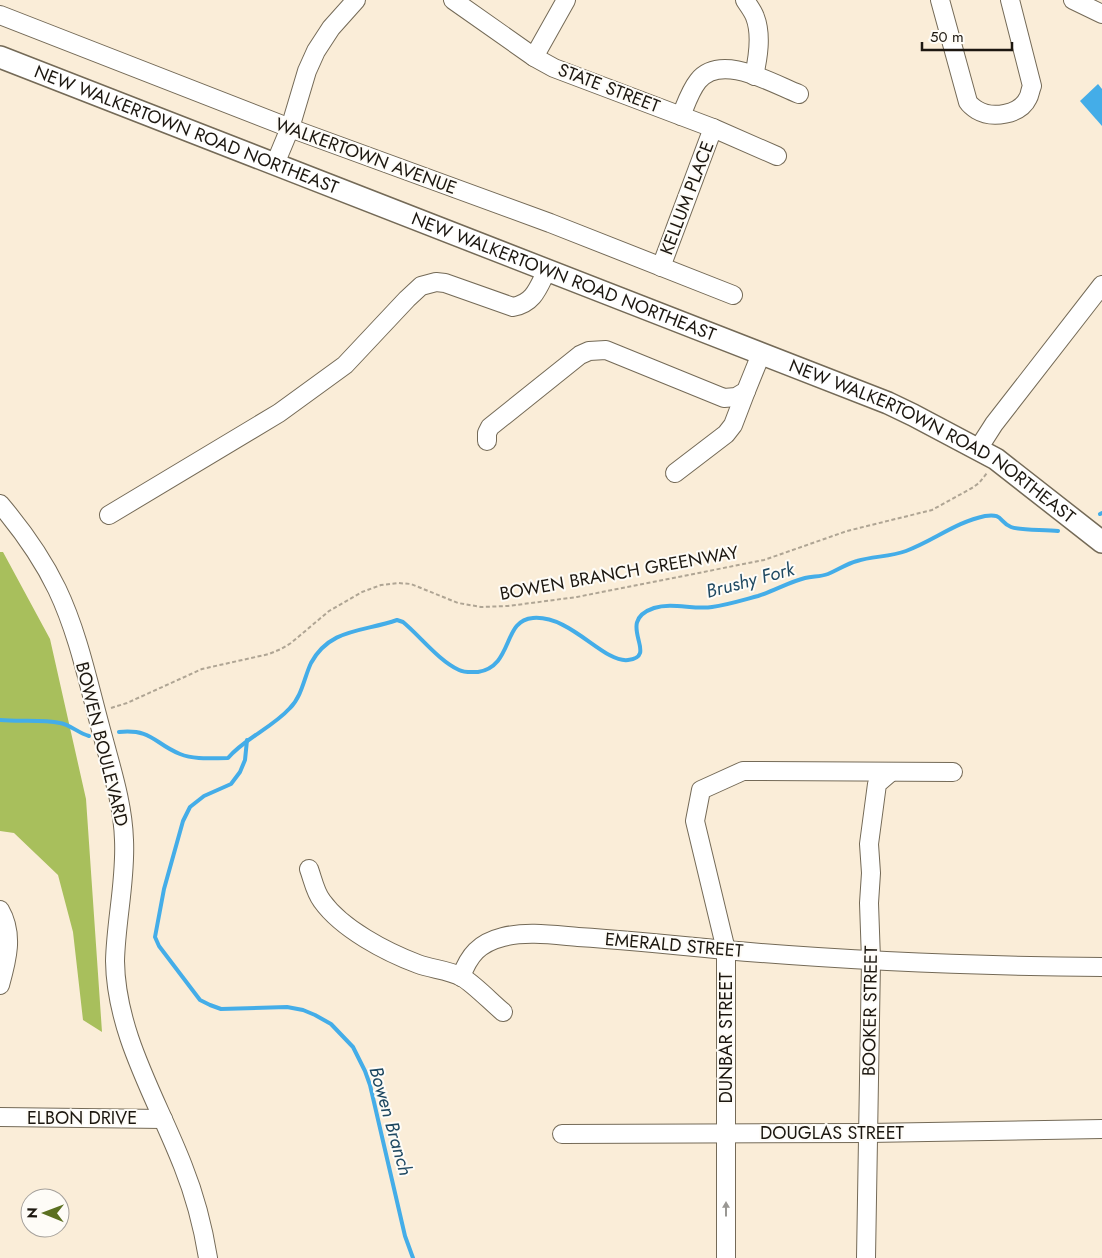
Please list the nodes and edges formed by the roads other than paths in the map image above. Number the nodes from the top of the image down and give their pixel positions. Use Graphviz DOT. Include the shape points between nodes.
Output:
graph roads {
  1 [pos="356,0"];
  2 [pos="453,0"];
  3 [pos="566,0"];
  4 [pos="744,0"];
  5 [pos="940,0"];
  6 [pos="1010,0"];
  7 [pos="1073,0"];
  8 [pos="1102,14"];
  9 [pos="0,15"];
  10 [pos="0,57"];
  11 [pos="534,57"];
  12 [pos="754,76"];
  13 [pos="799,94"];
  14 [pos="681,116"];
  15 [pos="290,128"];
  16 [pos="713,128"];
  17 [pos="777,156"];
  18 [pos="275,164"];
  19 [pos="660,267"];
  20 [pos="547,270"];
  21 [pos="1102,285"];
  22 [pos="733,295"];
  23 [pos="761,354"];
  24 [pos="746,391"];
  25 [pos="487,441"];
  26 [pos="978,450"];
  27 [pos="675,473"];
  28 [pos="0,504"];
  29 [pos="109,514"];
  30 [pos="1102,542"];
  31 [pos="891,772"];
  32 [pos="953,772"];
  33 [pos="309,869"];
  34 [pos="0,910"];
  35 [pos="726,950"];
  36 [pos="872,960"];
  37 [pos="1102,967"];
  38 [pos="461,977"];
  39 [pos="0,985"];
  40 [pos="503,1012"];
  41 [pos="0,1117"];
  42 [pos="163,1118"];
  43 [pos="1102,1129"];
  44 [pos="726,1133"];
  45 [pos="868,1133"];
  46 [pos="562,1134"];
  47 [pos="208,1258"];
  48 [pos="726,1258"];
  49 [pos="866,1258"];
  1 -- 15 [label="street" via="316,51"];
  2 -- 11 [label="street, STATE STREET"];
  3 -- 11 [label="street"];
  4 -- 12 [label="street" via="755,16 758,28"];
  5 -- 6 [label="street" via="968,102 977,111 992,115 1019,108 1027,100 1032,86"];
  7 -- 8 [label="street"];
  9 -- 15 [label="street, WALKERTOWN AVENUE"];
  10 -- 18 [label="main road, NEW WALKERTOWN ROAD NORTHEAST"];
  11 -- 14 [label="street, STATE STREET" via="554,68"];
  12 -- 13 [label="street"];
  12 -- 14 [label="street" via="739,70 712,70 699,80"];
  14 -- 16 [label="street, STATE STREET"];
  15 -- 18 [label="street"];
  15 -- 19 [label="street, WALKERTOWN AVENUE" via="550,223"];
  16 -- 17 [label="street, STATE STREET"];
  16 -- 19 [label="street, KELLUM PLACE"];
  18 -- 20 [label="main road, NEW WALKERTOWN ROAD NORTHEAST"];
  19 -- 22 [label="street, WALKERTOWN AVENUE"];
  20 -- 23 [label="main road, NEW WALKERTOWN ROAD NORTHEAST"];
  20 -- 29 [label="street" via="531,300 513,307 445,284 436,282 421,286 345,365 321,383 279,413"];
  21 -- 26 [label="street" via="994,424"];
  23 -- 24 [label="street"];
  23 -- 26 [label="main road, NEW WALKERTOWN ROAD NORTHEAST" via="913,415"];
  24 -- 25 [label="street" via="736,397 724,398 606,350 589,351 490,427"];
  24 -- 27 [label="street" via="733,425 726,434"];
  26 -- 30 [label="main road, NEW WALKERTOWN ROAD NORTHEAST" via="1004,465"];
  28 -- 42 [label="street, BOWEN BOULEVARD" via="32,545 56,587 72,626 116,786 124,838 124,868 115,975 130,1043"];
  31 -- 32 [label="street"];
  31 -- 35 [label="street, DUNBAR STREET" via="743,771 701,790 695,821"];
  31 -- 36 [label="street, BOOKER STREET" via="877,784 869,844"];
  33 -- 38 [label="street" via="323,902 347,925 399,956"];
  34 -- 39 [label="street" via="6,921 9,943"];
  35 -- 36 [label="street, EMERALD STREET"];
  35 -- 38 [label="street, EMERALD STREET" via="604,938 520,935 493,940 478,949 467,961"];
  35 -- 44 [label="street, DUNBAR STREET"];
  36 -- 37 [label="street, EMERALD STREET"];
  36 -- 45 [label="street, BOOKER STREET"];
  38 -- 40 [label="street"];
  41 -- 42 [label="street, ELBON DRIVE"];
  42 -- 47 [label="street, BOWEN BOULEVARD" via="192,1191"];
  43 -- 45 [label="street, DOUGLAS STREET"];
  44 -- 45 [label="street, DOUGLAS STREET"];
  44 -- 46 [label="street, DOUGLAS STREET"];
  48 -- 44 [label="street, DUNBAR STREET, one-way"];
  45 -- 49 [label="street, BOOKER STREET"];
}
